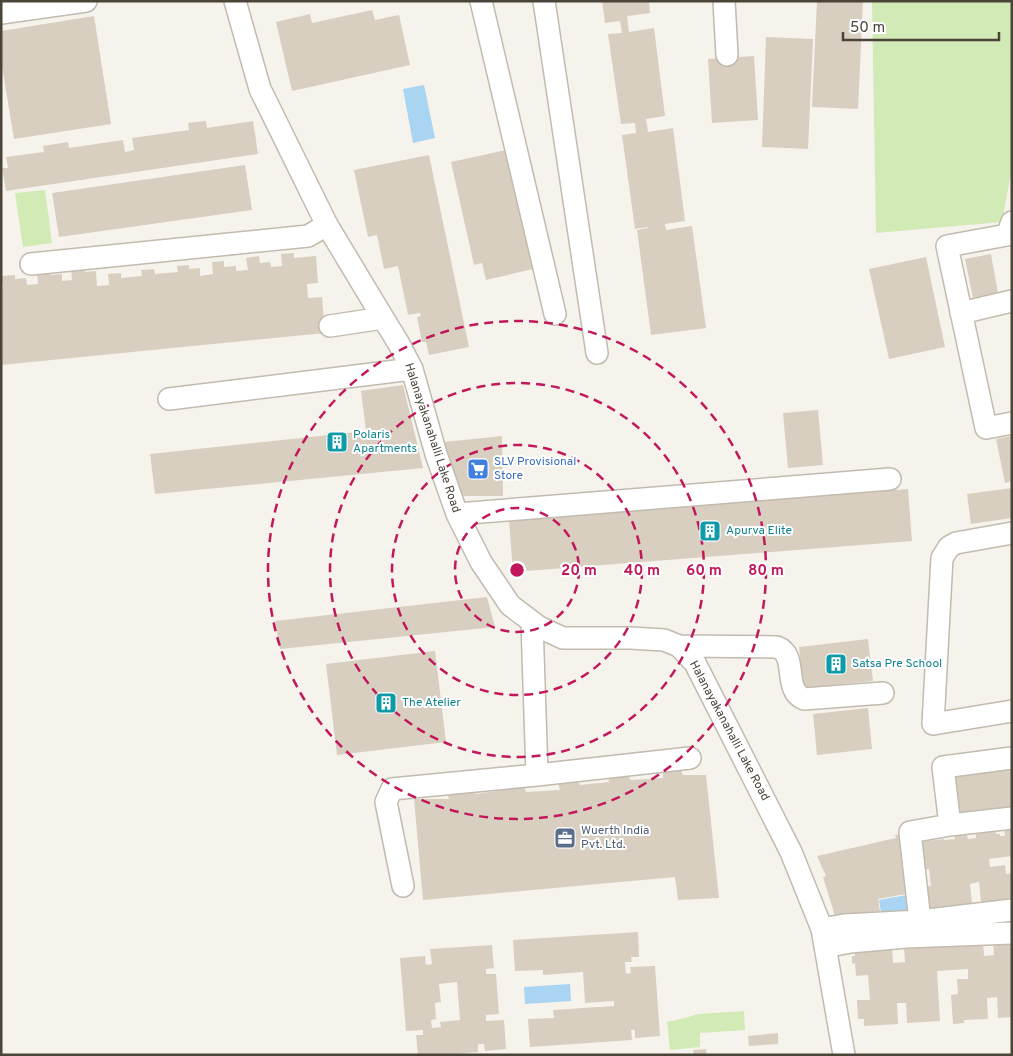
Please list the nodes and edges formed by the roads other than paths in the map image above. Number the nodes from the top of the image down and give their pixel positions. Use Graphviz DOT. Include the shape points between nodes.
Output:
graph roads {
  1 [pos="86,1"];
  2 [pos="235,1"];
  3 [pos="481,1"];
  4 [pos="544,1"];
  5 [pos="724,1"];
  6 [pos="1,13"];
  7 [pos="727,55"];
  8 [pos="1012,222"];
  9 [pos="327,225"];
  10 [pos="31,264"];
  11 [pos="1012,301"];
  12 [pos="961,312"];
  13 [pos="555,314"];
  14 [pos="383,318"];
  15 [pos="330,326"];
  16 [pos="597,353"];
  17 [pos="412,370"];
  18 [pos="169,399"];
  19 [pos="1012,423"];
  20 [pos="890,479"];
  21 [pos="457,514"];
  22 [pos="1012,532"];
  23 [pos="532,622"];
  24 [pos="678,646"];
  25 [pos="883,693"];
  26 [pos="1012,711"];
  27 [pos="690,758"];
  28 [pos="1012,758"];
  29 [pos="537,775"];
  30 [pos="1012,818"];
  31 [pos="950,825"];
  32 [pos="402,886"];
  33 [pos="1012,910"];
  34 [pos="910,927"];
  35 [pos="1012,933"];
  36 [pos="823,938"];
  37 [pos="844,1055"];
  1 -- 6 [label="street"];
  2 -- 9 [label="street, Halanayakanahalli Lake Road" via="260,89"];
  3 -- 13 [label="street"];
  4 -- 16 [label="street"];
  5 -- 7 [label="street"];
  8 -- 12 [label="street" via="1007,235 947,246"];
  9 -- 10 [label="street" via="308,236"];
  9 -- 14 [label="street, Halanayakanahalli Lake Road"];
  11 -- 12 [label="street"];
  12 -- 19 [label="street" via="986,428"];
  14 -- 15 [label="street"];
  14 -- 17 [label="street, Halanayakanahalli Lake Road"];
  17 -- 18 [label="street"];
  17 -- 21 [label="street, Halanayakanahalli Lake Road"];
  20 -- 21 [label="street"];
  21 -- 23 [label="street, Halanayakanahalli Lake Road" via="481,562 510,605"];
  22 -- 26 [label="street" via="956,543 942,558 933,724"];
  23 -- 24 [label="street, Halanayakanahalli Lake Road" via="563,638 664,640"];
  23 -- 29 [label="street"];
  24 -- 25 [label="street" via="783,649 794,691 804,699"];
  24 -- 36 [label="street, Halanayakanahalli Lake Road" via="695,663 792,852"];
  27 -- 29 [label="street"];
  28 -- 31 [label="street" via="943,767"];
  29 -- 32 [label="street" via="392,789 386,802"];
  30 -- 31 [label="street"];
  31 -- 34 [label="street" via="910,832"];
  33 -- 34 [label="street"];
  34 -- 35 [label="street"];
  34 -- 36 [label="street" via="844,924"];
  36 -- 37 [label="street, Halanayakanahalli Lake Road"];
}
